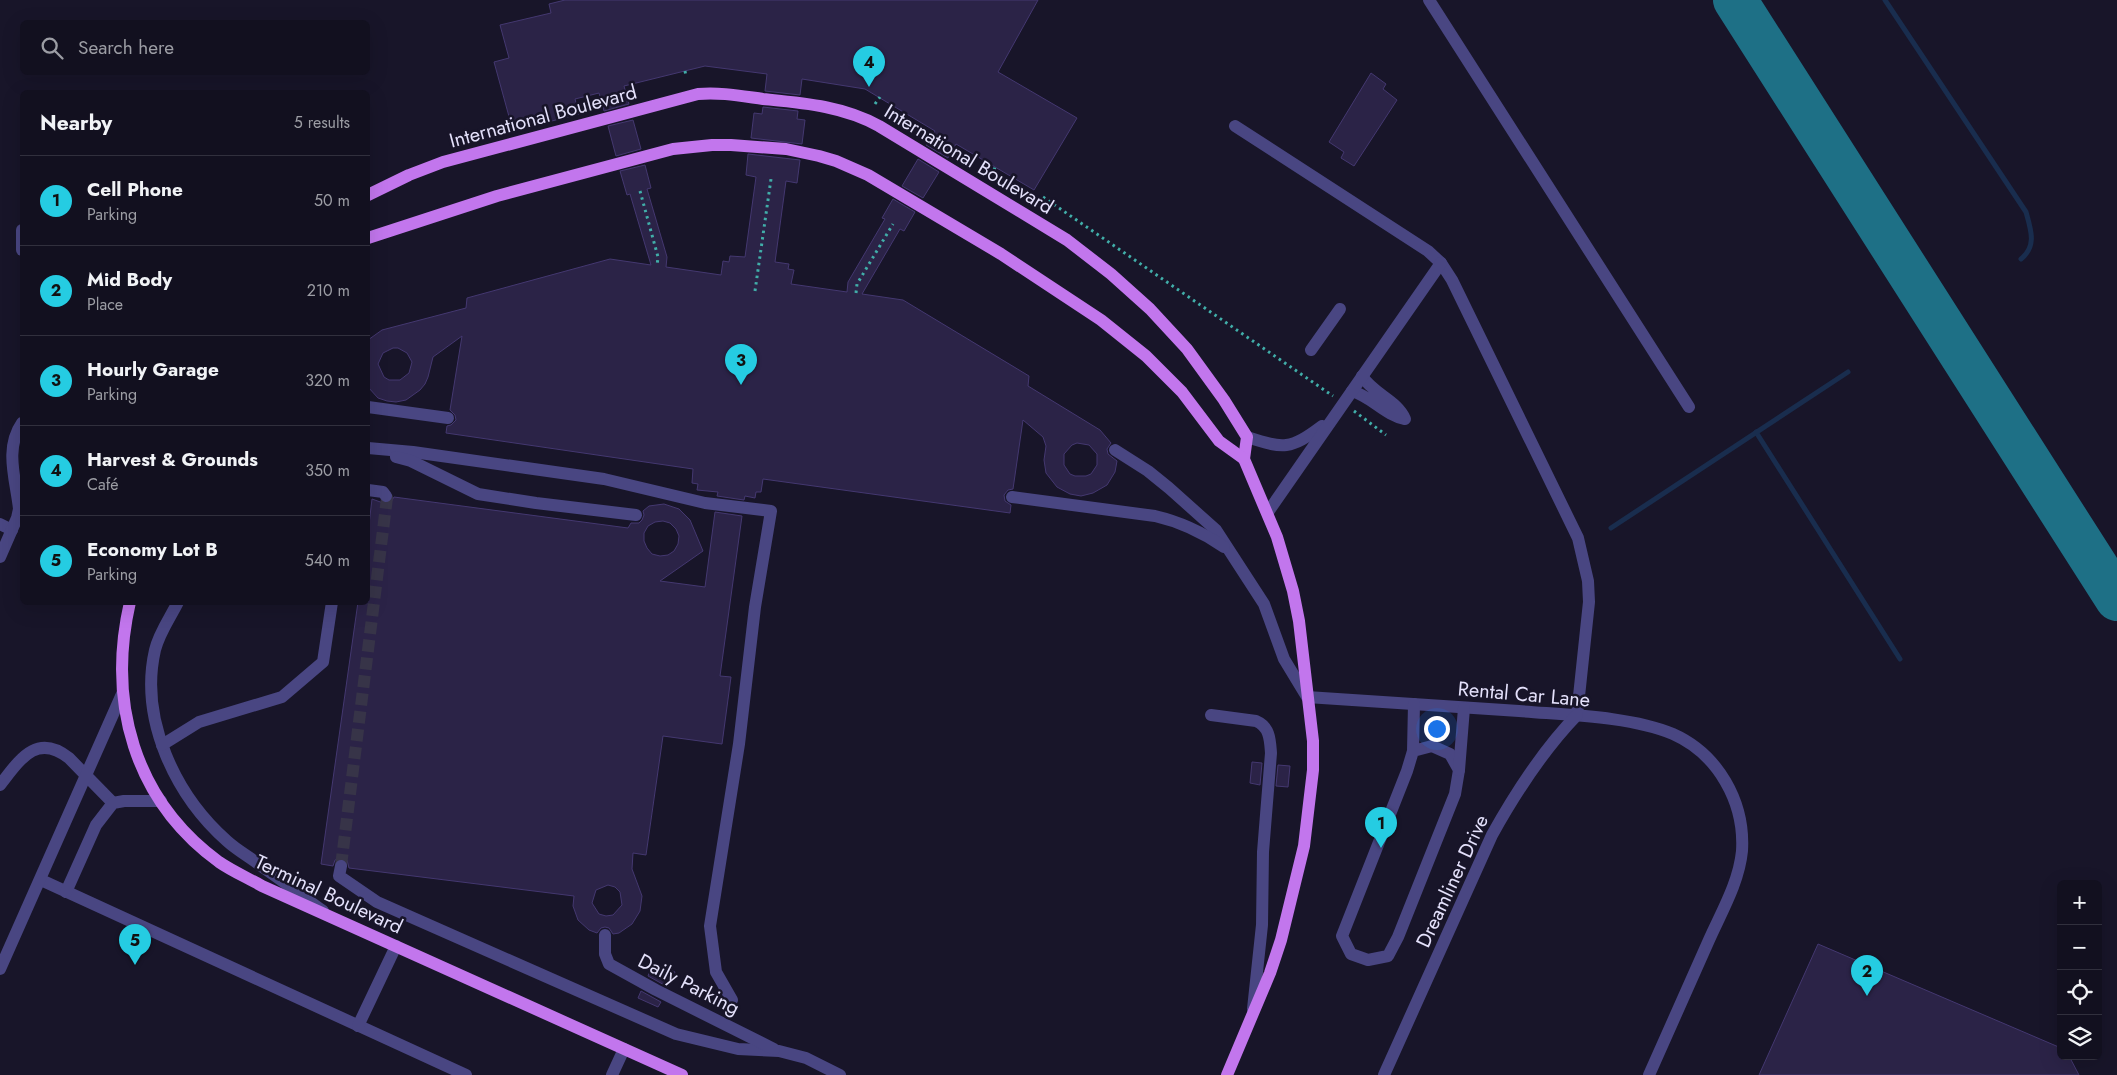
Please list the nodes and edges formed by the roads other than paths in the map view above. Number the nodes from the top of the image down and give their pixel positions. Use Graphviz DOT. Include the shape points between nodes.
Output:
graph roads {
  1 [pos="1429,0"];
  2 [pos="1236,126"];
  3 [pos="370,195"];
  4 [pos="370,237"];
  5 [pos="1440,263"];
  6 [pos="1340,310"];
  7 [pos="1311,350"];
  8 [pos="1362,376"];
  9 [pos="1352,391"];
  10 [pos="370,407"];
  11 [pos="1689,407"];
  12 [pos="448,418"];
  13 [pos="1332,419"];
  14 [pos="20,427"];
  15 [pos="1247,436"];
  16 [pos="370,450"];
  17 [pos="370,450"];
  18 [pos="1115,450"];
  19 [pos="1244,459"];
  20 [pos="370,490"];
  21 [pos="386,496"];
  22 [pos="1012,497"];
  23 [pos="1268,512"];
  24 [pos="636,515"];
  25 [pos="0,524"];
  26 [pos="12,530"];
  27 [pos="1228,550"];
  28 [pos="0,557"];
  29 [pos="176,605"];
  30 [pos="332,605"];
  31 [pos="128,606"];
  32 [pos="122,694"];
  33 [pos="1307,697"];
  34 [pos="1414,704"];
  35 [pos="1464,708"];
  36 [pos="1211,715"];
  37 [pos="1577,716"];
  38 [pos="162,745"];
  39 [pos="1413,751"];
  40 [pos="1459,770"];
  41 [pos="86,777"];
  42 [pos="0,785"];
  43 [pos="160,801"];
  44 [pos="112,803"];
  45 [pos="340,866"];
  46 [pos="41,880"];
  47 [pos="66,892"];
  48 [pos="332,917"];
  49 [pos="605,935"];
  50 [pos="396,946"];
  51 [pos="0,969"];
  52 [pos="732,1000"];
  53 [pos="1253,1014"];
  54 [pos="358,1026"];
  55 [pos="624,1049"];
  56 [pos="779,1051"];
  57 [pos="466,1075"];
  58 [pos="612,1075"];
  59 [pos="682,1075"];
  60 [pos="840,1075"];
  61 [pos="1227,1075"];
  62 [pos="1384,1075"];
  63 [pos="1649,1075"];
  1 -- 11 [label="street"];
  2 -- 5 [label="street" via="1428,251"];
  3 -- 15 [label="main road, International Boulevard" via="443,162 698,94 719,93 846,111 873,123 1086,253 1133,292 1170,330 1204,372"];
  4 -- 19 [label="main road" via="497,196 674,150 731,145 818,156 868,174 1001,254 1101,320 1146,356 1182,392 1219,441"];
  5 -- 8 [label="street"];
  5 -- 37 [label="street" via="1460,293 1578,538 1588,580 1589,602"];
  6 -- 7 [label="street"];
  8 -- 9 [label="street"];
  8 -- 9 [label="street" via="1370,387 1401,409 1405,419"];
  9 -- 13 [label="street"];
  10 -- 12 [label="street"];
  13 -- 15 [label="street" via="1294,444 1273,446"];
  13 -- 23 [label="street"];
  14 -- 26 [label="street" via="12,452 19,509"];
  15 -- 19 [label="main road"];
  16 -- 52 [label="street" via="413,452 604,479 705,503 771,511 710,926 716,972"];
  17 -- 24 [label="street" via="411,460 478,494"];
  18 -- 27 [label="street" via="1148,471 1190,505 1216,530"];
  19 -- 23 [label="main road"];
  20 -- 21 [label="street" via="383,492"];
  22 -- 27 [label="street" via="1155,516 1208,536"];
  23 -- 33 [label="main road" via="1293,591"];
  25 -- 26 [label="street"];
  26 -- 28 [label="street"];
  27 -- 33 [label="street" via="1264,604 1284,659"];
  29 -- 38 [label="street" via="158,640 153,665 154,712"];
  30 -- 38 [label="street" via="323,662 282,697 199,722"];
  31 -- 32 [label="main road, Terminal Boulevard" via="121,664"];
  32 -- 41 [label="street"];
  32 -- 43 [label="main road, Terminal Boulevard" via="136,753"];
  33 -- 34 [label="street, Rental Car Lane"];
  33 -- 53 [label="main road" via="1313,770 1304,846 1281,940"];
  34 -- 35 [label="street, Rental Car Lane"];
  34 -- 39 [label="street"];
  35 -- 37 [label="street, Rental Car Lane"];
  35 -- 40 [label="street"];
  36 -- 53 [label="street" via="1263,724 1270,741 1262,925"];
  37 -- 62 [label="street, Dreamliner Drive" via="1547,750 1492,835"];
  37 -- 63 [label="street, Rental Car Lane" via="1658,728 1675,735 1706,756 1721,774 1739,812 1742,832 1738,872"];
  38 -- 48 [label="street" via="181,787 214,828 237,850"];
  39 -- 40 [label="street" via="1432,746 1450,754"];
  39 -- 40 [label="street" via="1342,936 1351,954 1368,960 1388,956 1454,794"];
  41 -- 42 [label="street" via="63,754 39,748 25,754"];
  41 -- 44 [label="street"];
  41 -- 46 [label="street"];
  43 -- 44 [label="street"];
  43 -- 48 [label="main road, Terminal Boulevard" via="181,828 219,862 262,886"];
  44 -- 47 [label="street" via="96,825"];
  45 -- 56 [label="street" via="339,876 377,902 676,1034 738,1049"];
  46 -- 47 [label="street"];
  46 -- 51 [label="street"];
  47 -- 54 [label="street"];
  48 -- 50 [label="main road, Terminal Boulevard"];
  49 -- 56 [label="street, Daily Parking" via="609,964"];
  50 -- 54 [label="street"];
  50 -- 55 [label="main road, Terminal Boulevard"];
  53 -- 61 [label="main road"];
  54 -- 57 [label="street"];
  55 -- 58 [label="street"];
  55 -- 59 [label="main road, Terminal Boulevard"];
  56 -- 60 [label="street" via="806,1058"];
}
